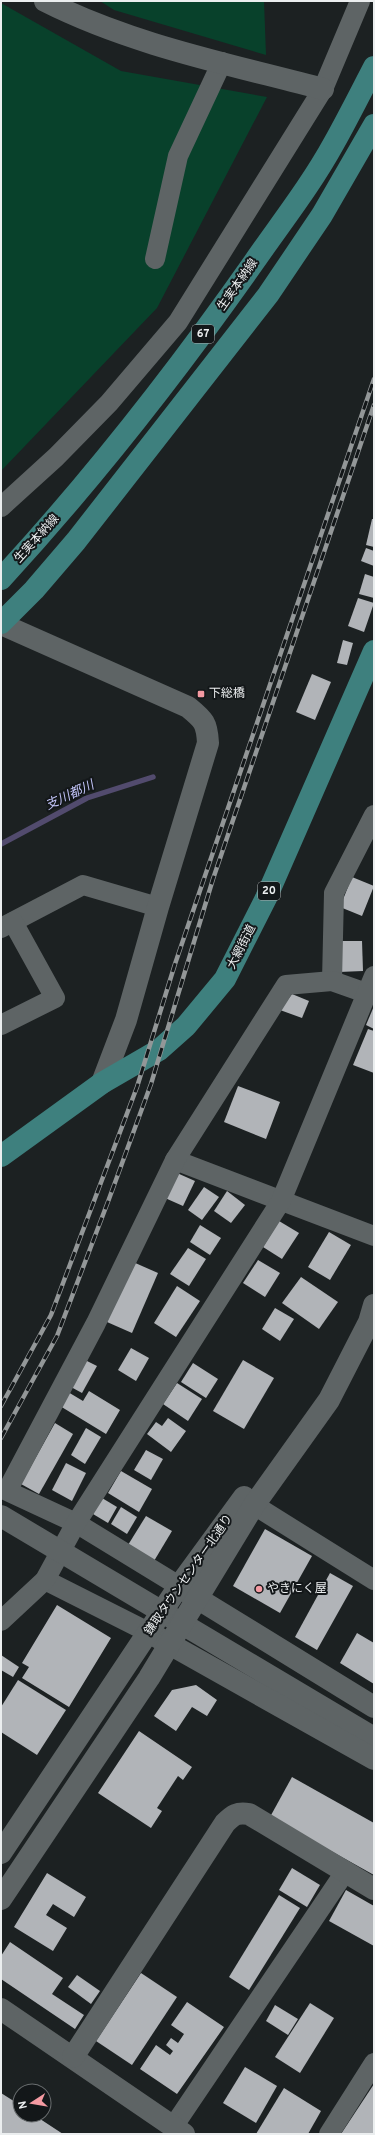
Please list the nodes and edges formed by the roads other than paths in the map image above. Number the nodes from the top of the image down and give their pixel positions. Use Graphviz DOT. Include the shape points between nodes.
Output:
graph roads {
  1 [pos="45,1"];
  2 [pos="360,1"];
  3 [pos="222,62"];
  4 [pos="374,67"];
  5 [pos="323,89"];
  6 [pos="374,125"];
  7 [pos="155,259"];
  8 [pos="1,507"];
  9 [pos="1,579"];
  10 [pos="1,624"];
  11 [pos="374,651"];
  12 [pos="374,815"];
  13 [pos="158,906"];
  14 [pos="7,925"];
  15 [pos="332,981"];
  16 [pos="370,984"];
  17 [pos="1,1025"];
  18 [pos="102,1083"];
  19 [pos="1,1156"];
  20 [pos="174,1160"];
  21 [pos="281,1201"];
  22 [pos="374,1236"];
  23 [pos="374,1296"];
  24 [pos="374,1305"];
  25 [pos="254,1505"];
  26 [pos="1,1516"];
  27 [pos="76,1523"];
  28 [pos="45,1580"];
  29 [pos="374,1580"];
  30 [pos="179,1586"];
  31 [pos="198,1600"];
  32 [pos="1,1621"];
  33 [pos="148,1632"];
  34 [pos="170,1644"];
  35 [pos="374,1707"];
  36 [pos="337,1715"];
  37 [pos="374,1734"];
  38 [pos="374,1738"];
  39 [pos="374,1759"];
  40 [pos="1,1853"];
  41 [pos="345,1872"];
  42 [pos="374,1889"];
  43 [pos="1,1899"];
  44 [pos="1,2010"];
  45 [pos="73,2057"];
  46 [pos="374,2063"];
  47 [pos="179,2130"];
  48 [pos="329,2134"];
  1 -- 3 [label="street" via="72,15 123,35"];
  2 -- 5 [label="street"];
  3 -- 5 [label="street"];
  3 -- 7 [label="street" via="178,156"];
  4 -- 9 [label="main road, 生実本納線 / 67" via="334,144 300,198 222,309 122,440"];
  5 -- 8 [label="street" via="178,322 109,403 56,457"];
  6 -- 10 [label="main road, 67" via="322,215 268,295 76,541"];
  10 -- 13 [label="street" via="188,707 203,719 208,728 208,743"];
  11 -- 18 [label="main road, 大網街道 / 20" via="266,898 225,980 186,1026 159,1050"];
  12 -- 15 [label="street" via="334,893"];
  13 -- 14 [label="street" via="83,885"];
  13 -- 18 [label="street" via="126,1020"];
  14 -- 17 [label="street" via="55,998"];
  15 -- 16 [label="street"];
  15 -- 20 [label="street" via="286,985"];
  16 -- 21 [label="street"];
  18 -- 19 [label="main road, 大網街道 / 20"];
  20 -- 21 [label="street"];
  20 -- 27 [label="street" via="96,1323 7,1491"];
  21 -- 22 [label="street"];
  21 -- 27 [label="street"];
  23 -- 30 [label="street, 鎌取タウンセンター北通り" via="360,1316 309,1408"];
  24 -- 25 [label="street, 鎌取タウンセンター北通り" via="369,1322 328,1400"];
  25 -- 29 [label="street"];
  25 -- 31 [label="street, 鎌取タウンセンター北通り"];
  26 -- 36 [label="street"];
  27 -- 28 [label="street"];
  27 -- 30 [label="street"];
  28 -- 32 [label="street"];
  28 -- 33 [label="street"];
  30 -- 31 [label="street"];
  30 -- 33 [label="street, 鎌取タウンセンター北通り"];
  31 -- 34 [label="street, 鎌取タウンセンター北通り"];
  31 -- 35 [label="street"];
  33 -- 34 [label="street"];
  33 -- 40 [label="street, 鎌取タウンセンター北通り"];
  34 -- 39 [label="street"];
  34 -- 43 [label="street, 鎌取タウンセンター北通り"];
  36 -- 37 [label="street"];
  36 -- 38 [label="street"];
  41 -- 42 [label="street"];
  41 -- 45 [label="street" via="249,1814 239,1813 232,1816"];
  41 -- 47 [label="street"];
  44 -- 45 [label="street"];
  45 -- 47 [label="street"];
  46 -- 48 [label="street"];
}
